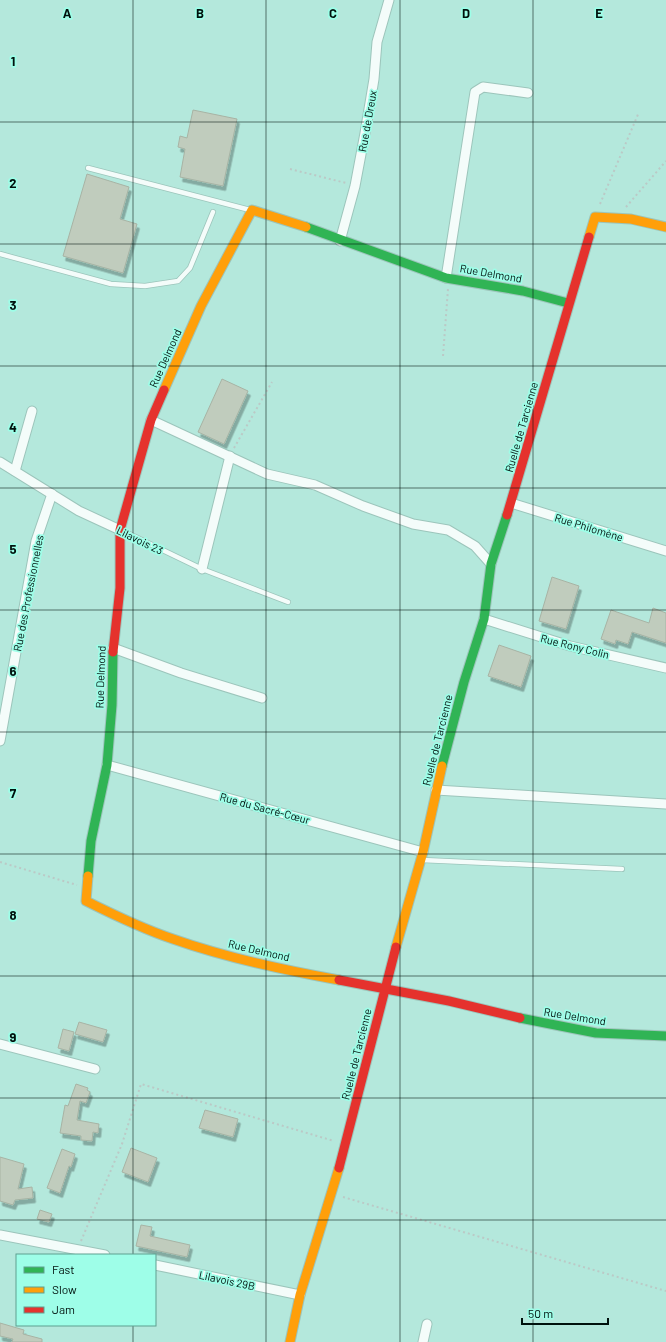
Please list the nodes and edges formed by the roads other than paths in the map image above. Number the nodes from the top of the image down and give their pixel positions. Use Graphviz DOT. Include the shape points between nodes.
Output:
graph roads {
  1 [pos="389,0"];
  2 [pos="528,93"];
  3 [pos="88,168"];
  4 [pos="252,210"];
  5 [pos="213,212"];
  6 [pos="666,227"];
  7 [pos="340,241"];
  8 [pos="0,254"];
  9 [pos="448,278"];
  10 [pos="568,303"];
  11 [pos="32,411"];
  12 [pos="151,420"];
  13 [pos="230,456"];
  14 [pos="0,462"];
  15 [pos="15,472"];
  16 [pos="52,494"];
  17 [pos="511,503"];
  18 [pos="120,530"];
  19 [pos="666,551"];
  20 [pos="491,564"];
  21 [pos="202,569"];
  22 [pos="288,602"];
  23 [pos="484,619"];
  24 [pos="113,648"];
  25 [pos="666,668"];
  26 [pos="262,698"];
  27 [pos="3,713"];
  28 [pos="0,741"];
  29 [pos="107,765"];
  30 [pos="436,790"];
  31 [pos="666,804"];
  32 [pos="422,856"];
  33 [pos="622,869"];
  34 [pos="385,988"];
  35 [pos="666,1036"];
  36 [pos="0,1044"];
  37 [pos="94,1069"];
  38 [pos="0,1235"];
  39 [pos="100,1254"];
  40 [pos="156,1265"];
  41 [pos="300,1295"];
  42 [pos="426,1324"];
  43 [pos="290,1342"];
  44 [pos="423,1342"];
  1 -- 7 [label="street, Rue de Dreux" via="377,42 374,79 355,186"];
  2 -- 9 [label="street" via="483,87 475,92 455,214"];
  3 -- 4 [label="lane"];
  4 -- 7 [label="street, Rue Delmond" via="321,232"];
  4 -- 12 [label="street, Rue Delmond" via="200,306"];
  5 -- 8 [label="lane" via="190,268 178,281 145,286 111,284"];
  6 -- 10 [label="street, Ruelle de Tarcienne" via="646,220 594,216"];
  7 -- 9 [label="street, Rue Delmond"];
  9 -- 10 [label="street, Rue Delmond" via="523,291"];
  10 -- 17 [label="street, Ruelle de Tarcienne"];
  11 -- 15 [label="street"];
  12 -- 13 [label="street"];
  12 -- 18 [label="street, Rue Delmond"];
  13 -- 20 [label="street" via="267,474 315,485 414,524 448,530 475,546"];
  13 -- 21 [label="street"];
  14 -- 15 [label="street, Lilavois 23"];
  15 -- 16 [label="street, Lilavois 23"];
  16 -- 18 [label="street, Lilavois 23" via="79,511"];
  16 -- 27 [label="street, Rue des Professionnelles" via="36,541"];
  17 -- 19 [label="street, Rue Philomène"];
  17 -- 20 [label="street, Ruelle de Tarcienne"];
  18 -- 21 [label="lane, Lilavois 23"];
  18 -- 24 [label="street, Rue Delmond" via="120,588"];
  20 -- 23 [label="street, Ruelle de Tarcienne"];
  21 -- 22 [label="lane, Lilavois 23"];
  23 -- 25 [label="street, Rue Rony Colin" via="570,646"];
  23 -- 30 [label="street, Ruelle de Tarcienne" via="464,682"];
  24 -- 26 [label="street" via="181,673"];
  24 -- 29 [label="street, Rue Delmond"];
  27 -- 28 [label="street, Rue des Professionnelles"];
  29 -- 32 [label="street, Rue du Sacré-Cœur"];
  29 -- 34 [label="street, Rue Delmond" via="91,841 86,901 117,918 190,946 270,966"];
  30 -- 31 [label="street"];
  30 -- 32 [label="street, Ruelle de Tarcienne"];
  32 -- 33 [label="lane, Rue du Sacré-Cœur"];
  32 -- 34 [label="street, Ruelle de Tarcienne"];
  34 -- 35 [label="street, Rue Delmond" via="467,1004 556,1027 629,1036"];
  34 -- 41 [label="street, Ruelle de Tarcienne" via="332,1194"];
  36 -- 37 [label="street"];
  38 -- 39 [label="street"];
  40 -- 41 [label="street, Lilavois 29B"];
  41 -- 43 [label="street, Ruelle de Tarcienne"];
  42 -- 44 [label="street"];
}
